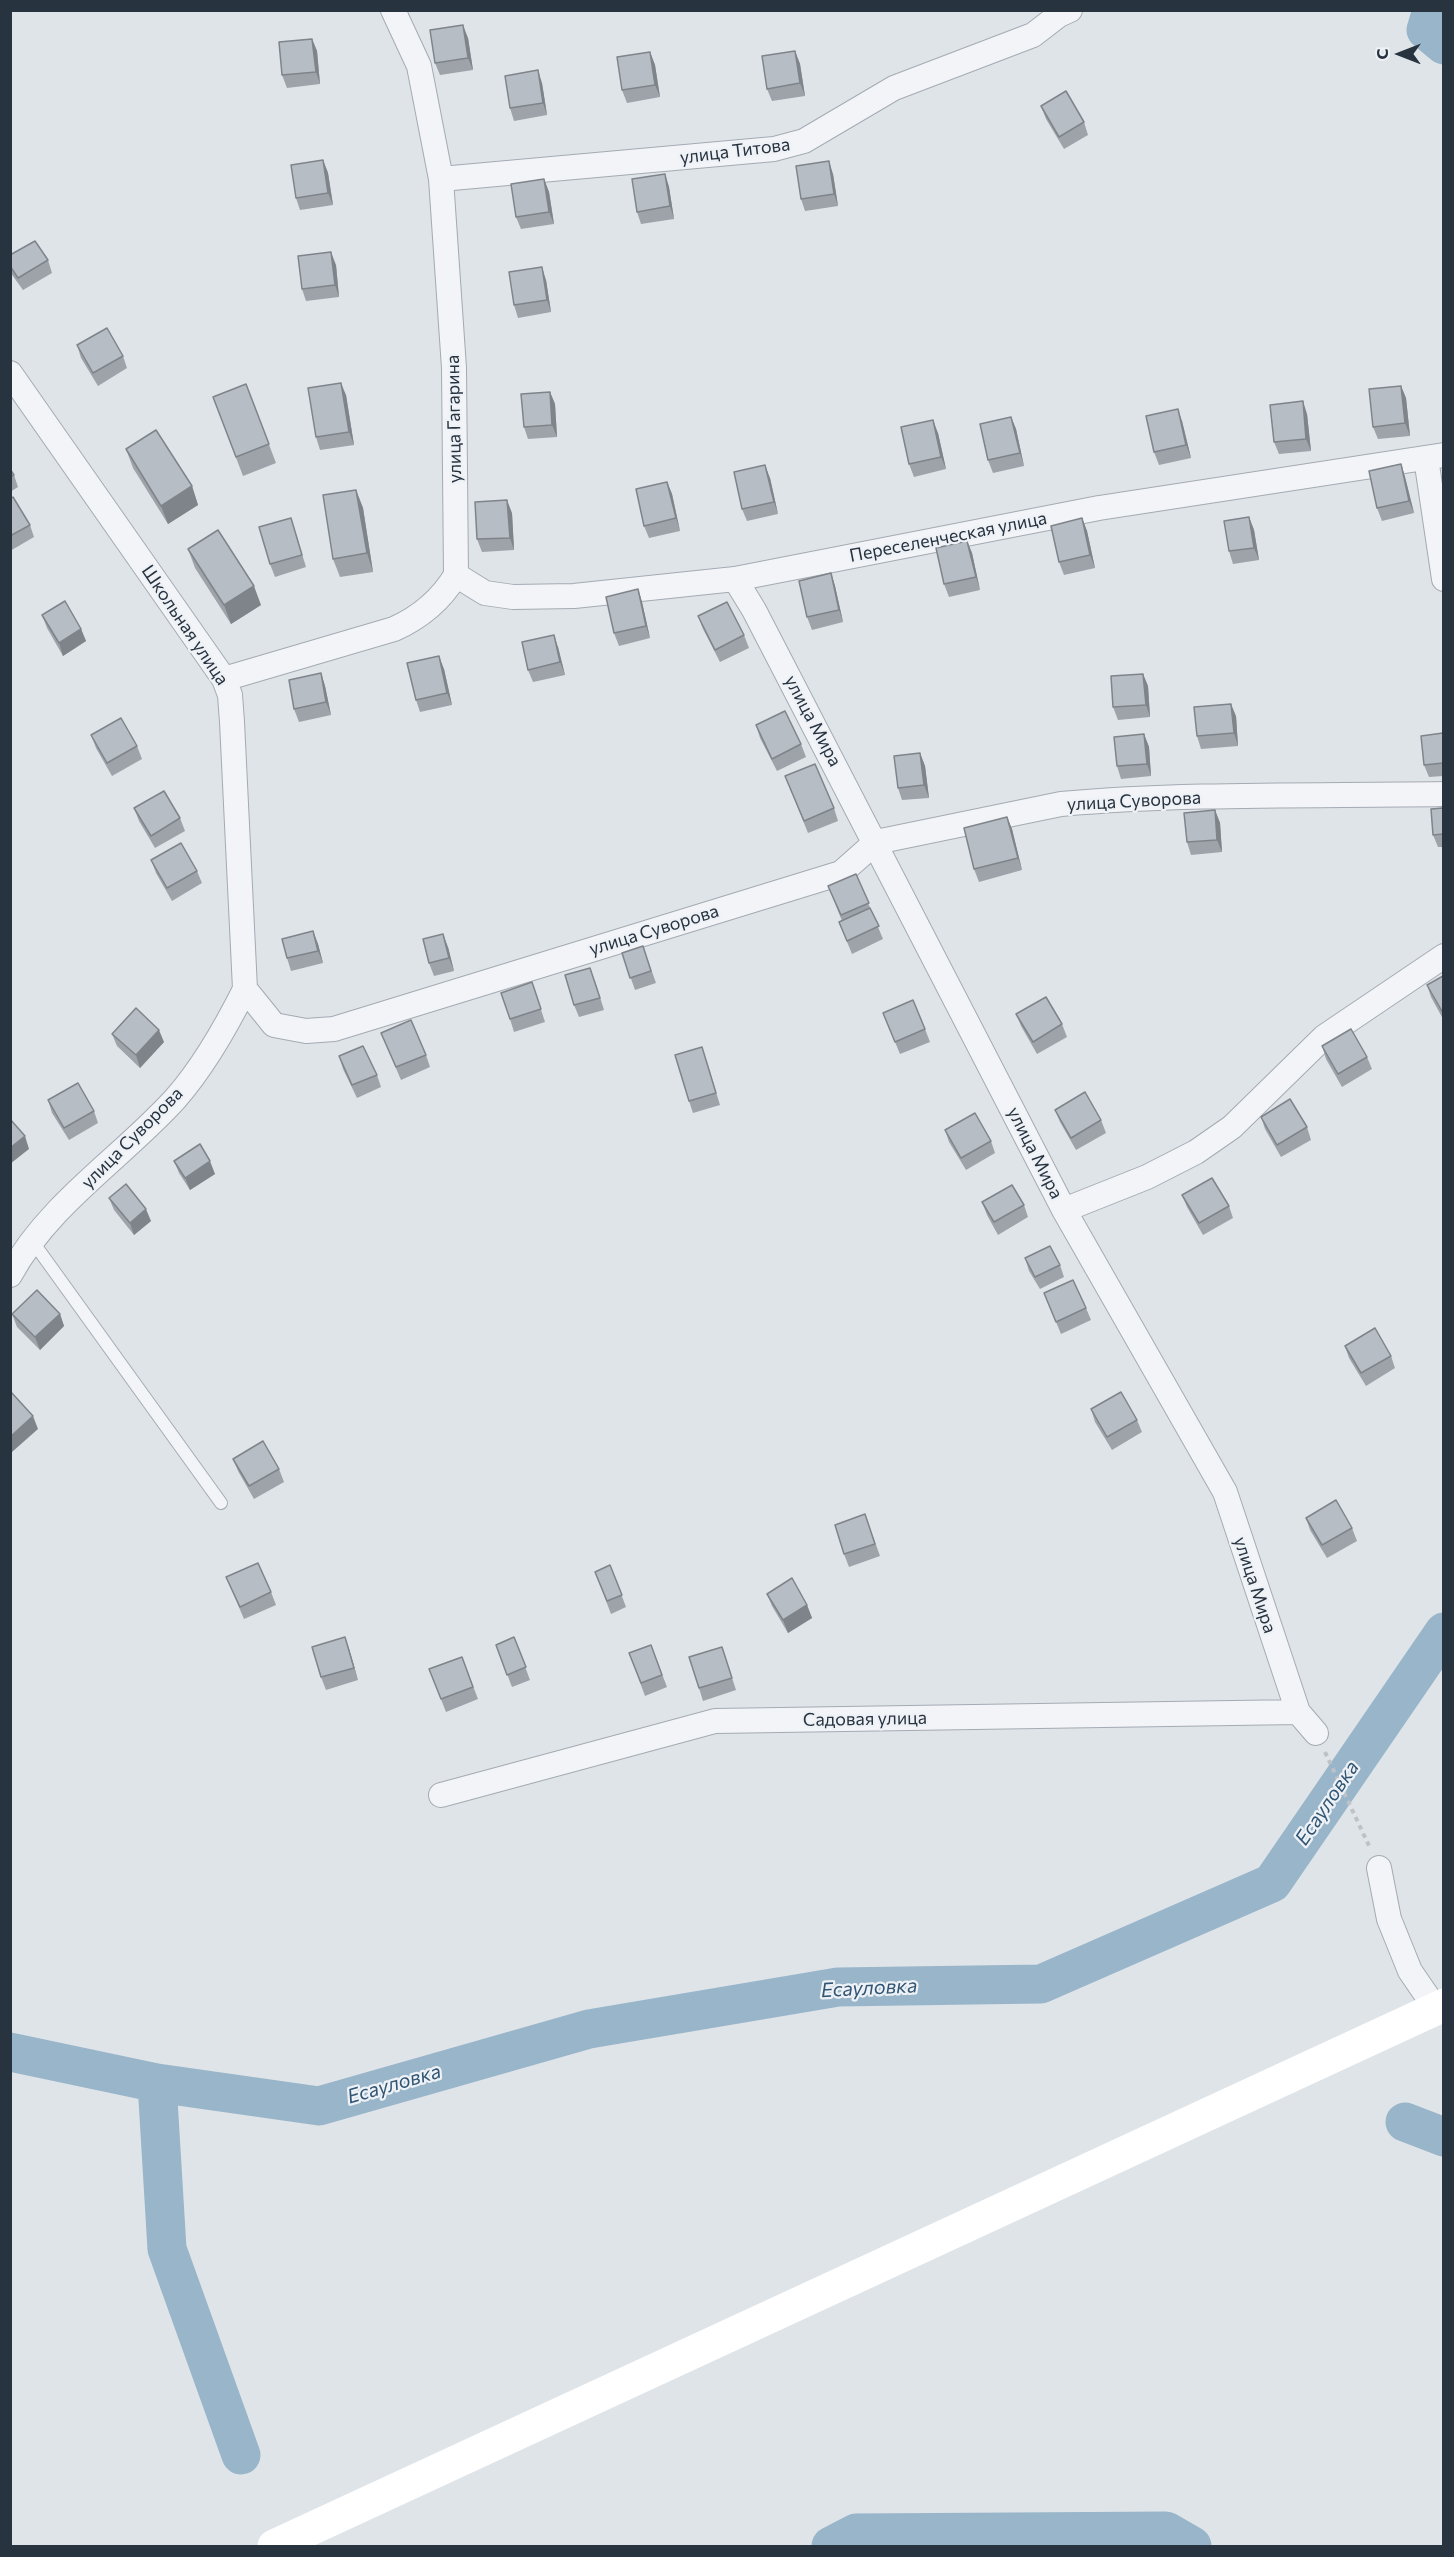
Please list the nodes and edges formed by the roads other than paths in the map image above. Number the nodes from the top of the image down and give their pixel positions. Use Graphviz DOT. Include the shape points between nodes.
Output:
graph roads {
  1 [pos="393,10"];
  2 [pos="1070,10"];
  3 [pos="441,179"];
  4 [pos="10,372"];
  5 [pos="1435,456"];
  6 [pos="456,574"];
  7 [pos="735,579"];
  8 [pos="1443,579"];
  9 [pos="224,679"];
  10 [pos="1443,794"];
  11 [pos="876,842"];
  12 [pos="1443,956"];
  13 [pos="245,989"];
  14 [pos="1064,1210"];
  15 [pos="33,1242"];
  16 [pos="10,1275"];
  17 [pos="221,1503"];
  18 [pos="1298,1712"];
  19 [pos="1316,1733"];
  20 [pos="441,1795"];
  21 [pos="1379,1868"];
  22 [pos="1440,2007"];
  23 [pos="274,2547"];
  1 -- 3 [label="street, улица Гагарина" via="418,66"];
  2 -- 3 [label="street, улица Титова" via="1034,35 894,88 804,141 774,149"];
  3 -- 6 [label="street, улица Гагарина" via="454,368"];
  4 -- 9 [label="street, Школьная улица"];
  5 -- 7 [label="street, Переселенческая улица" via="1099,508"];
  5 -- 8 [label="street"];
  6 -- 7 [label="street, Переселенческая улица" via="486,593 513,597 574,596"];
  6 -- 9 [label="street" via="445,594 411,622"];
  7 -- 11 [label="street, улица Мира"];
  9 -- 13 [label="street, Школьная улица" via="232,722"];
  10 -- 11 [label="street, улица Суворова" via="1081,802"];
  11 -- 13 [label="street, улица Суворова" via="840,873 334,1029 306,1031 274,1025"];
  11 -- 14 [label="street, улица Мира"];
  12 -- 14 [label="street" via="1324,1037 1232,1127 1196,1152 1147,1177"];
  13 -- 15 [label="street, улица Суворова" via="226,1025 177,1097 57,1212"];
  14 -- 18 [label="street, улица Мира" via="1225,1492"];
  15 -- 16 [label="street, улица Суворова"];
  15 -- 17 [label="lane"];
  18 -- 19 [label="street, улица Мира"];
  18 -- 20 [label="street, Садовая улица" via="715,1721"];
  21 -- 22 [label="street" via="1389,1919 1410,1971"];
  22 -- 23 [label="street"];
}
